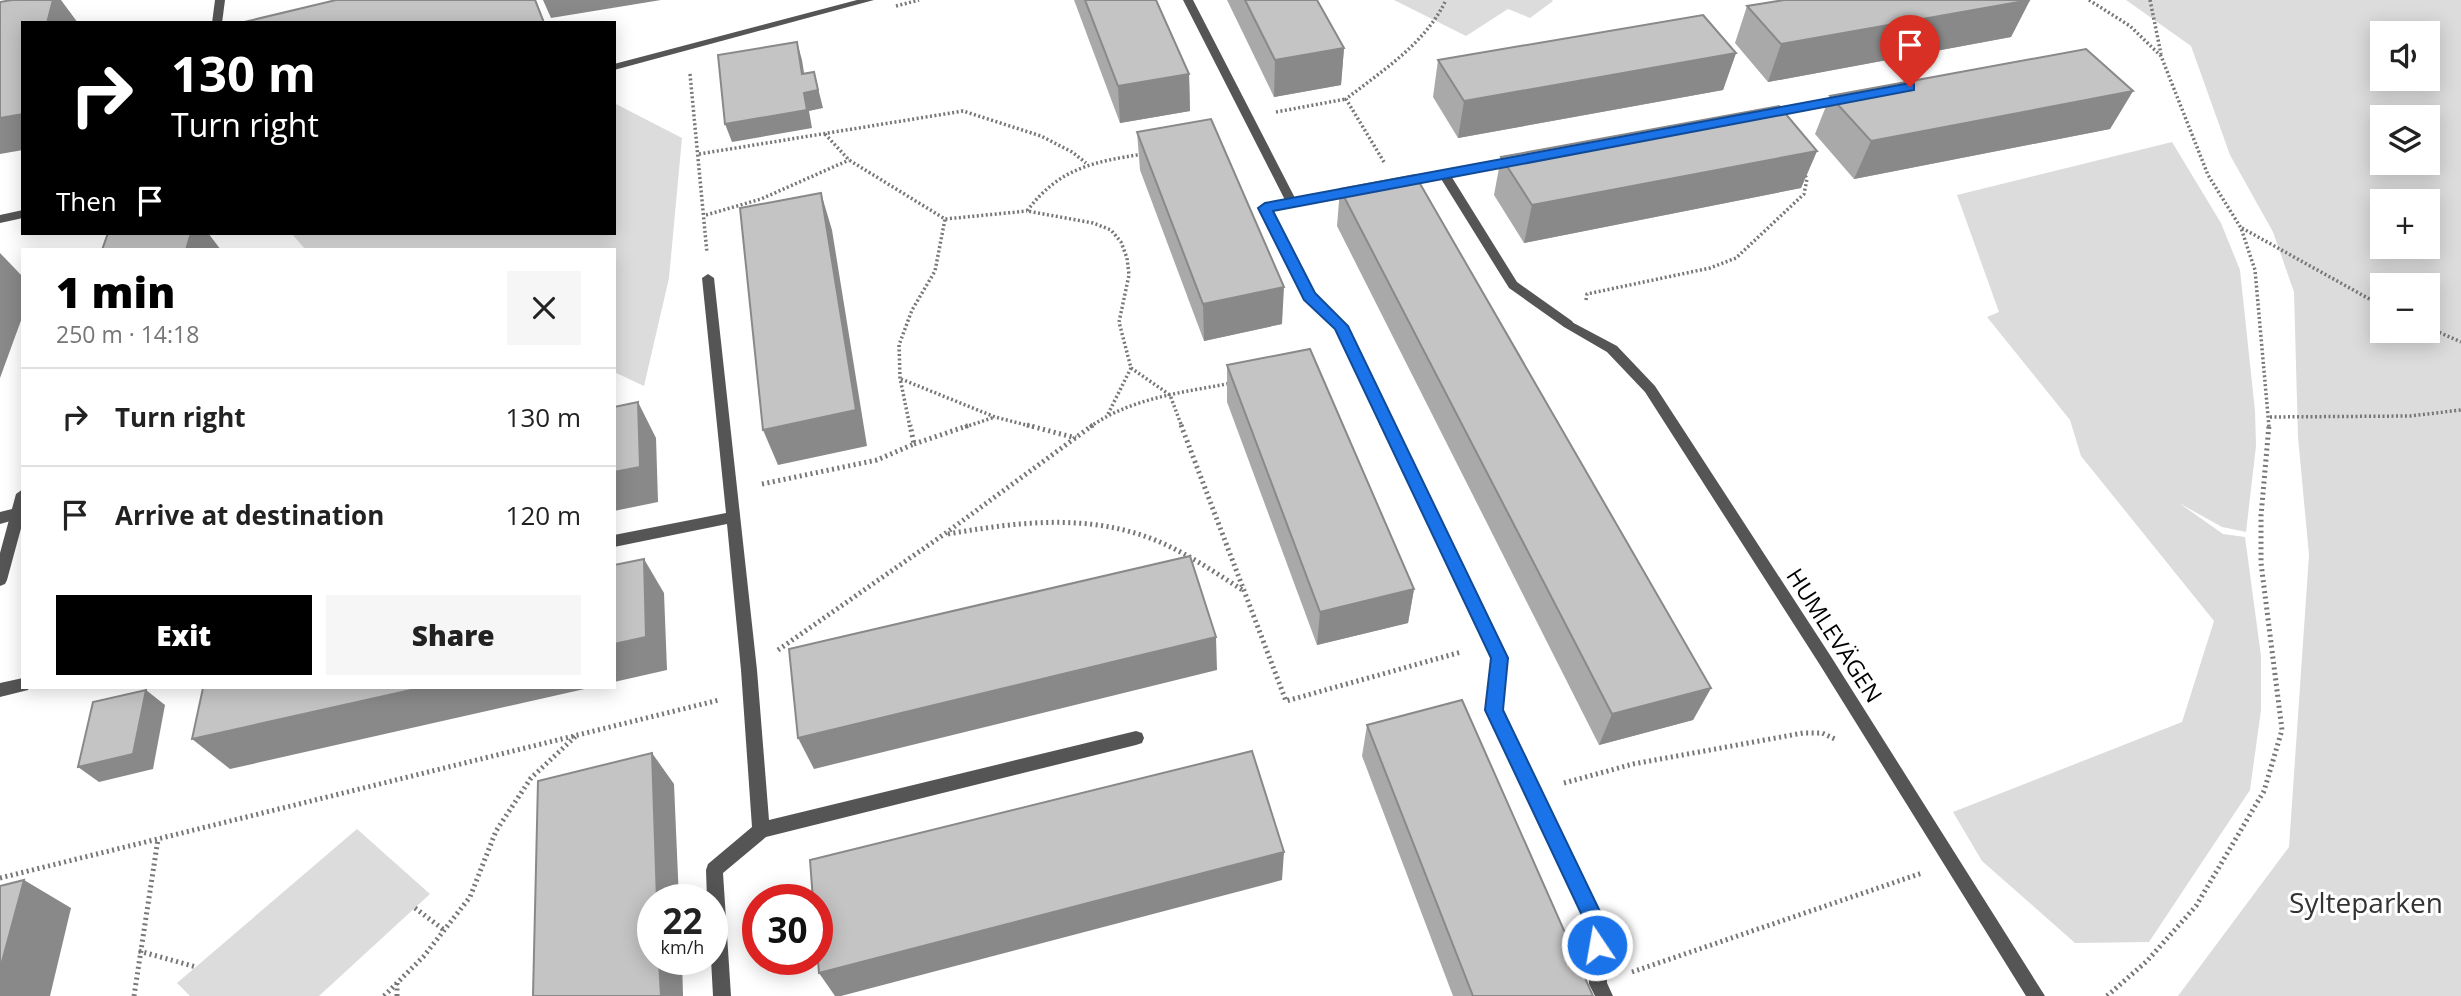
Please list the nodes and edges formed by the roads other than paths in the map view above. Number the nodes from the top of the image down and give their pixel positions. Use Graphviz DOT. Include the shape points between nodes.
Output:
graph roads {
  1 [pos="220,0"];
  2 [pos="869,0"];
  3 [pos="1188,0"];
  4 [pos="217,21"];
  5 [pos="616,66"];
  6 [pos="1865,95"];
  7 [pos="1758,115"];
  8 [pos="1526,159"];
  9 [pos="1444,174"];
  10 [pos="1292,203"];
  11 [pos="21,214"];
  12 [pos="0,219"];
  13 [pos="708,278"];
  14 [pos="21,500"];
  15 [pos="16,514"];
  16 [pos="733,517"];
  17 [pos="0,518"];
  18 [pos="616,541"];
  19 [pos="0,580"];
  20 [pos="21,685"];
  21 [pos="0,690"];
  22 [pos="1136,738"];
  23 [pos="761,830"];
  24 [pos="1601,990"];
  25 [pos="722,996"];
  26 [pos="2036,996"];
  1 -- 4 [label="street"];
  2 -- 5 [label="street"];
  3 -- 10 [label="street"];
  6 -- 7 [label="street"];
  8 -- 9 [label="street"];
  9 -- 10 [label="street"];
  9 -- 26 [label="street, HUMLEVÄGEN" via="1513,285 1612,349 1650,389"];
  10 -- 24 [label="street" via="1265,208 1309,296 1341,326 1500,658 1494,710 1597,926"];
  11 -- 12 [label="street"];
  13 -- 16 [label="street"];
  14 -- 15 [label="street"];
  15 -- 17 [label="street"];
  15 -- 19 [label="street"];
  16 -- 18 [label="street"];
  16 -- 23 [label="street"];
  20 -- 21 [label="street"];
  22 -- 23 [label="street"];
  23 -- 25 [label="street" via="714,870"];
}
